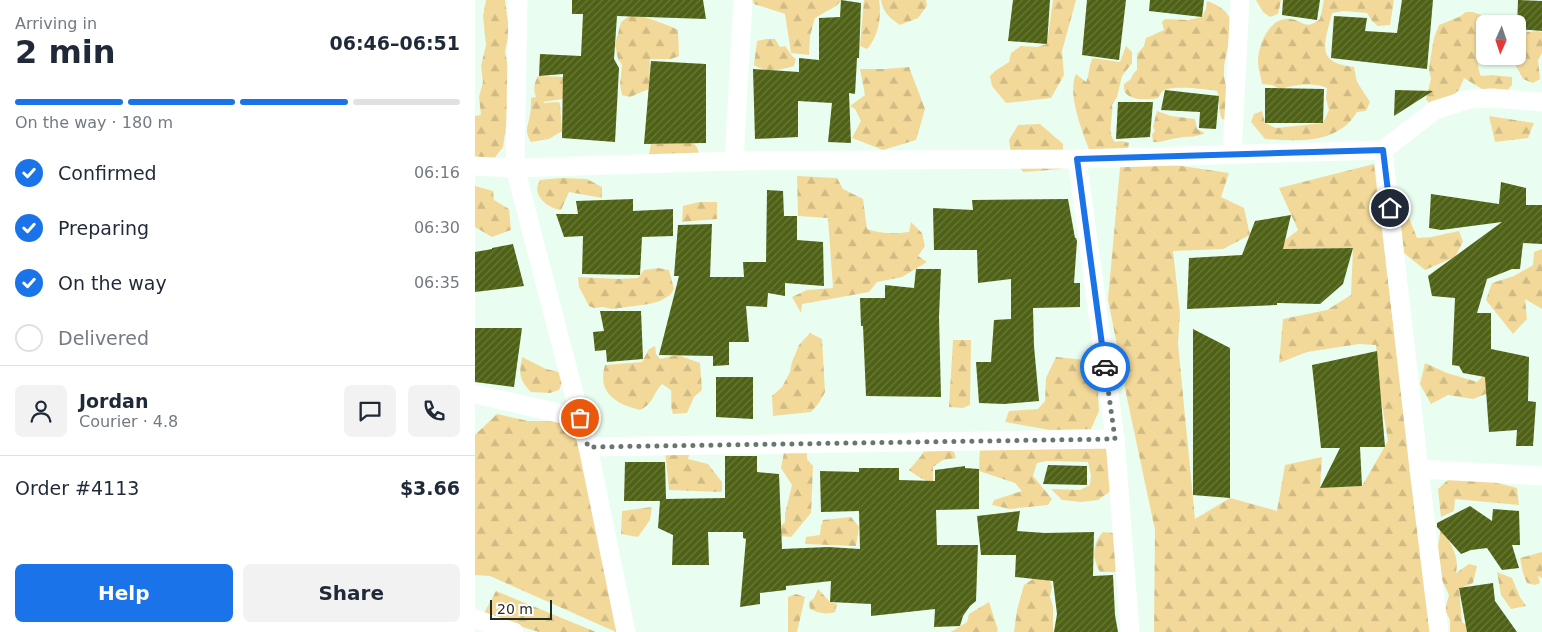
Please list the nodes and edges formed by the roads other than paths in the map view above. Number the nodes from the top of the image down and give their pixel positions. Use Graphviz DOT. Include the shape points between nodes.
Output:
graph roads {
  1 [pos="518,0"];
  2 [pos="743,0"];
  3 [pos="1240,0"];
  4 [pos="1542,102"];
  5 [pos="1383,150"];
  6 [pos="1232,155"];
  7 [pos="1077,159"];
  8 [pos="734,161"];
  9 [pos="475,166"];
  10 [pos="515,168"];
  11 [pos="475,394"];
  12 [pos="580,418"];
  13 [pos="1115,439"];
  14 [pos="588,447"];
  15 [pos="1419,469"];
  16 [pos="1542,476"];
  17 [pos="475,619"];
  18 [pos="514,632"];
  19 [pos="626,632"];
  20 [pos="1130,632"];
  21 [pos="1439,632"];
  1 -- 10 [label="street"];
  2 -- 8 [label="street"];
  3 -- 6 [label="street"];
  4 -- 5 [label="street" via="1470,99 1435,110"];
  5 -- 6 [label="street"];
  5 -- 15 [label="street"];
  6 -- 7 [label="street"];
  7 -- 8 [label="street"];
  7 -- 13 [label="street"];
  8 -- 10 [label="street"];
  9 -- 10 [label="street"];
  10 -- 12 [label="street"];
  11 -- 12 [label="street"];
  12 -- 14 [label="street"];
  13 -- 14 [label="street"];
  13 -- 20 [label="street"];
  14 -- 19 [label="street"];
  15 -- 16 [label="street"];
  15 -- 21 [label="street"];
  17 -- 18 [label="street"];
}
